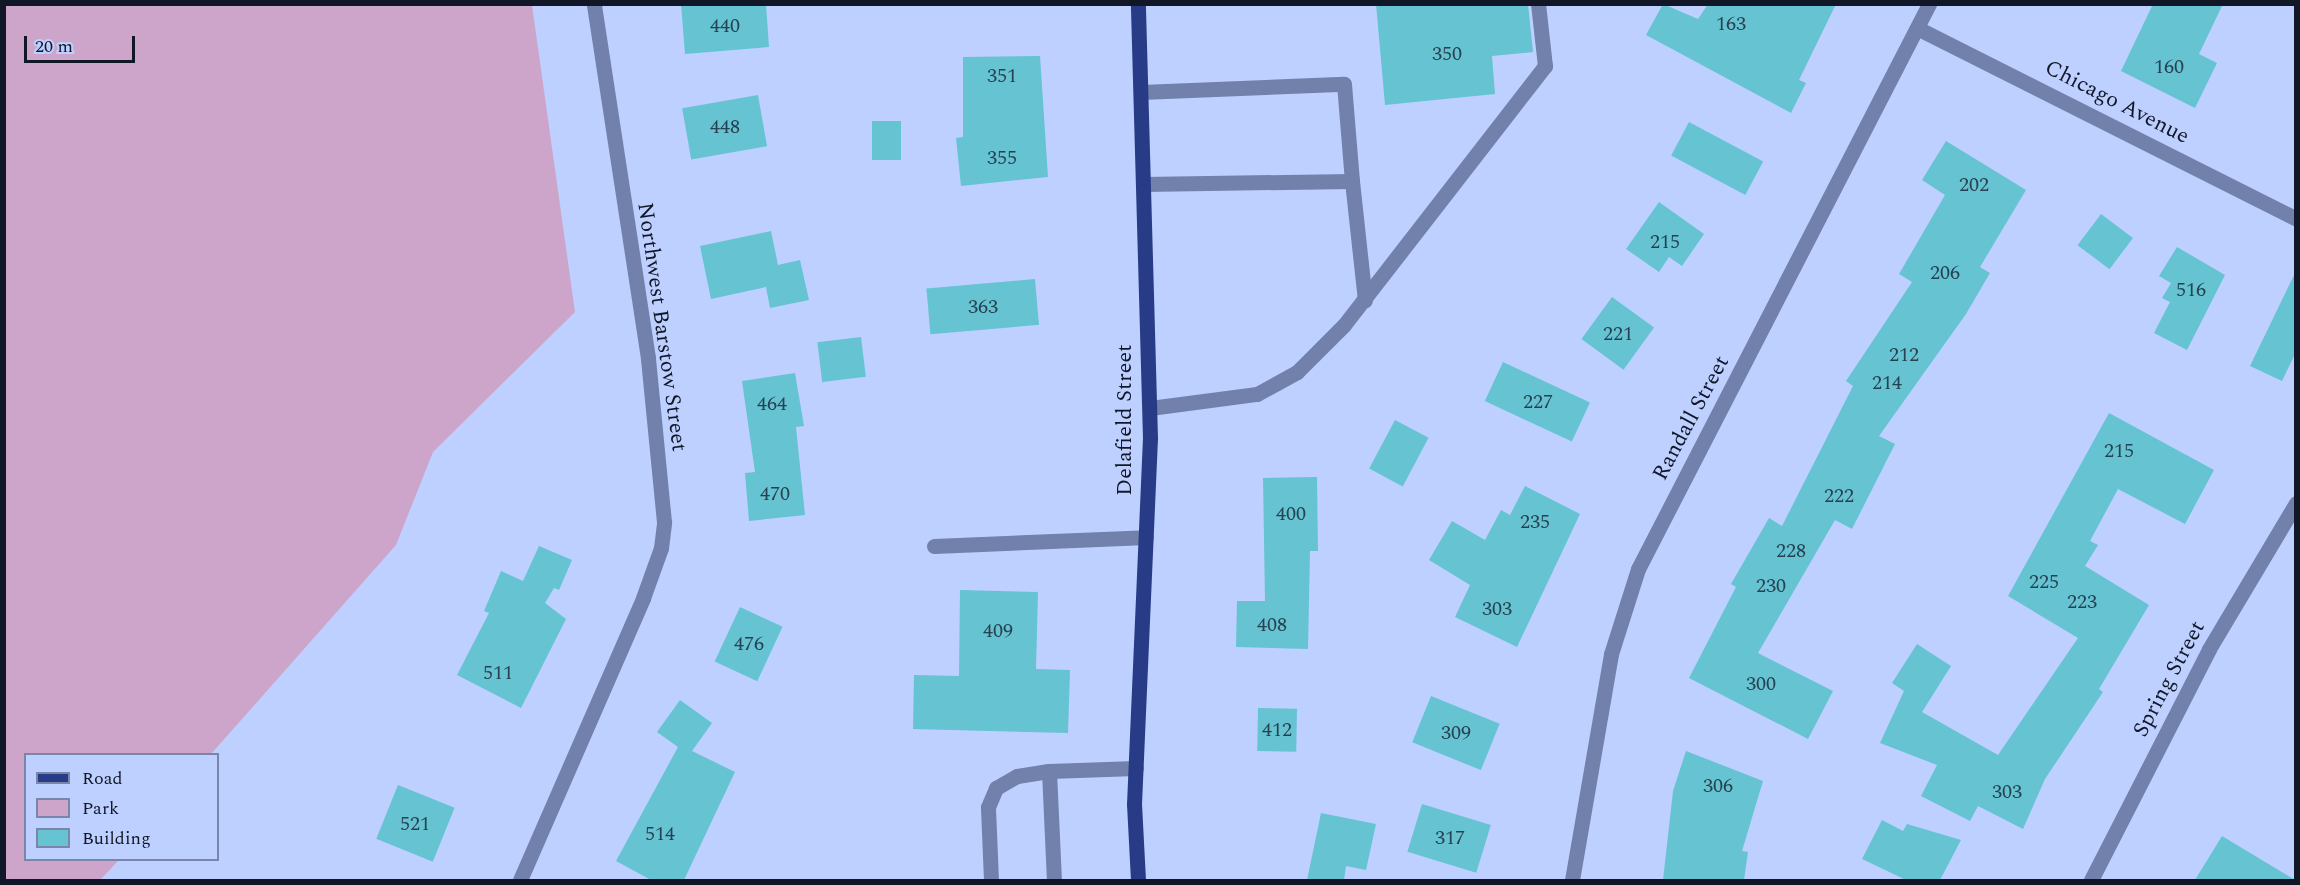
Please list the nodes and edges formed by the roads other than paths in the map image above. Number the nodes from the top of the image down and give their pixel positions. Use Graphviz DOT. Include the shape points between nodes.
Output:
graph roads {
  1 [pos="594,4"];
  2 [pos="1138,4"];
  3 [pos="1538,4"];
  4 [pos="1929,4"];
  5 [pos="1917,28"];
  6 [pos="1141,92"];
  7 [pos="1352,181"];
  8 [pos="1143,184"];
  9 [pos="2295,219"];
  10 [pos="1365,300"];
  11 [pos="1150,408"];
  12 [pos="2295,503"];
  13 [pos="1146,537"];
  14 [pos="934,546"];
  15 [pos="1136,768"];
  16 [pos="1049,771"];
  17 [pos="1136,836"];
  18 [pos="520,880"];
  19 [pos="991,880"];
  20 [pos="1054,880"];
  21 [pos="1138,880"];
  22 [pos="1147,880"];
  23 [pos="1572,880"];
  24 [pos="2091,880"];
  1 -- 18 [label="street, Northwest Barstow Street" via="648,358 664,522 661,548 643,598"];
  2 -- 6 [label="main road, Delafield Street"];
  3 -- 10 [label="street" via="1545,66"];
  4 -- 5 [label="street, Randall Street"];
  5 -- 9 [label="street, Chicago Avenue"];
  5 -- 23 [label="street, Randall Street" via="1638,569 1611,654"];
  6 -- 7 [label="street" via="1344,84"];
  6 -- 8 [label="main road, Delafield Street"];
  7 -- 8 [label="street"];
  7 -- 10 [label="street"];
  8 -- 11 [label="main road, Delafield Street"];
  10 -- 11 [label="street" via="1297,372 1257,394"];
  11 -- 13 [label="main road, Delafield Street"];
  12 -- 24 [label="street, Spring Street" via="2209,649"];
  13 -- 14 [label="street"];
  13 -- 15 [label="main road, Delafield Street"];
  15 -- 16 [label="street"];
  15 -- 17 [label="main road, Delafield Street"];
  16 -- 19 [label="street" via="1017,776 996,788 988,807"];
  16 -- 20 [label="street"];
  17 -- 21 [label="main road, Delafield Street"];
  17 -- 22 [label="main road, Delafield Street"];
}
